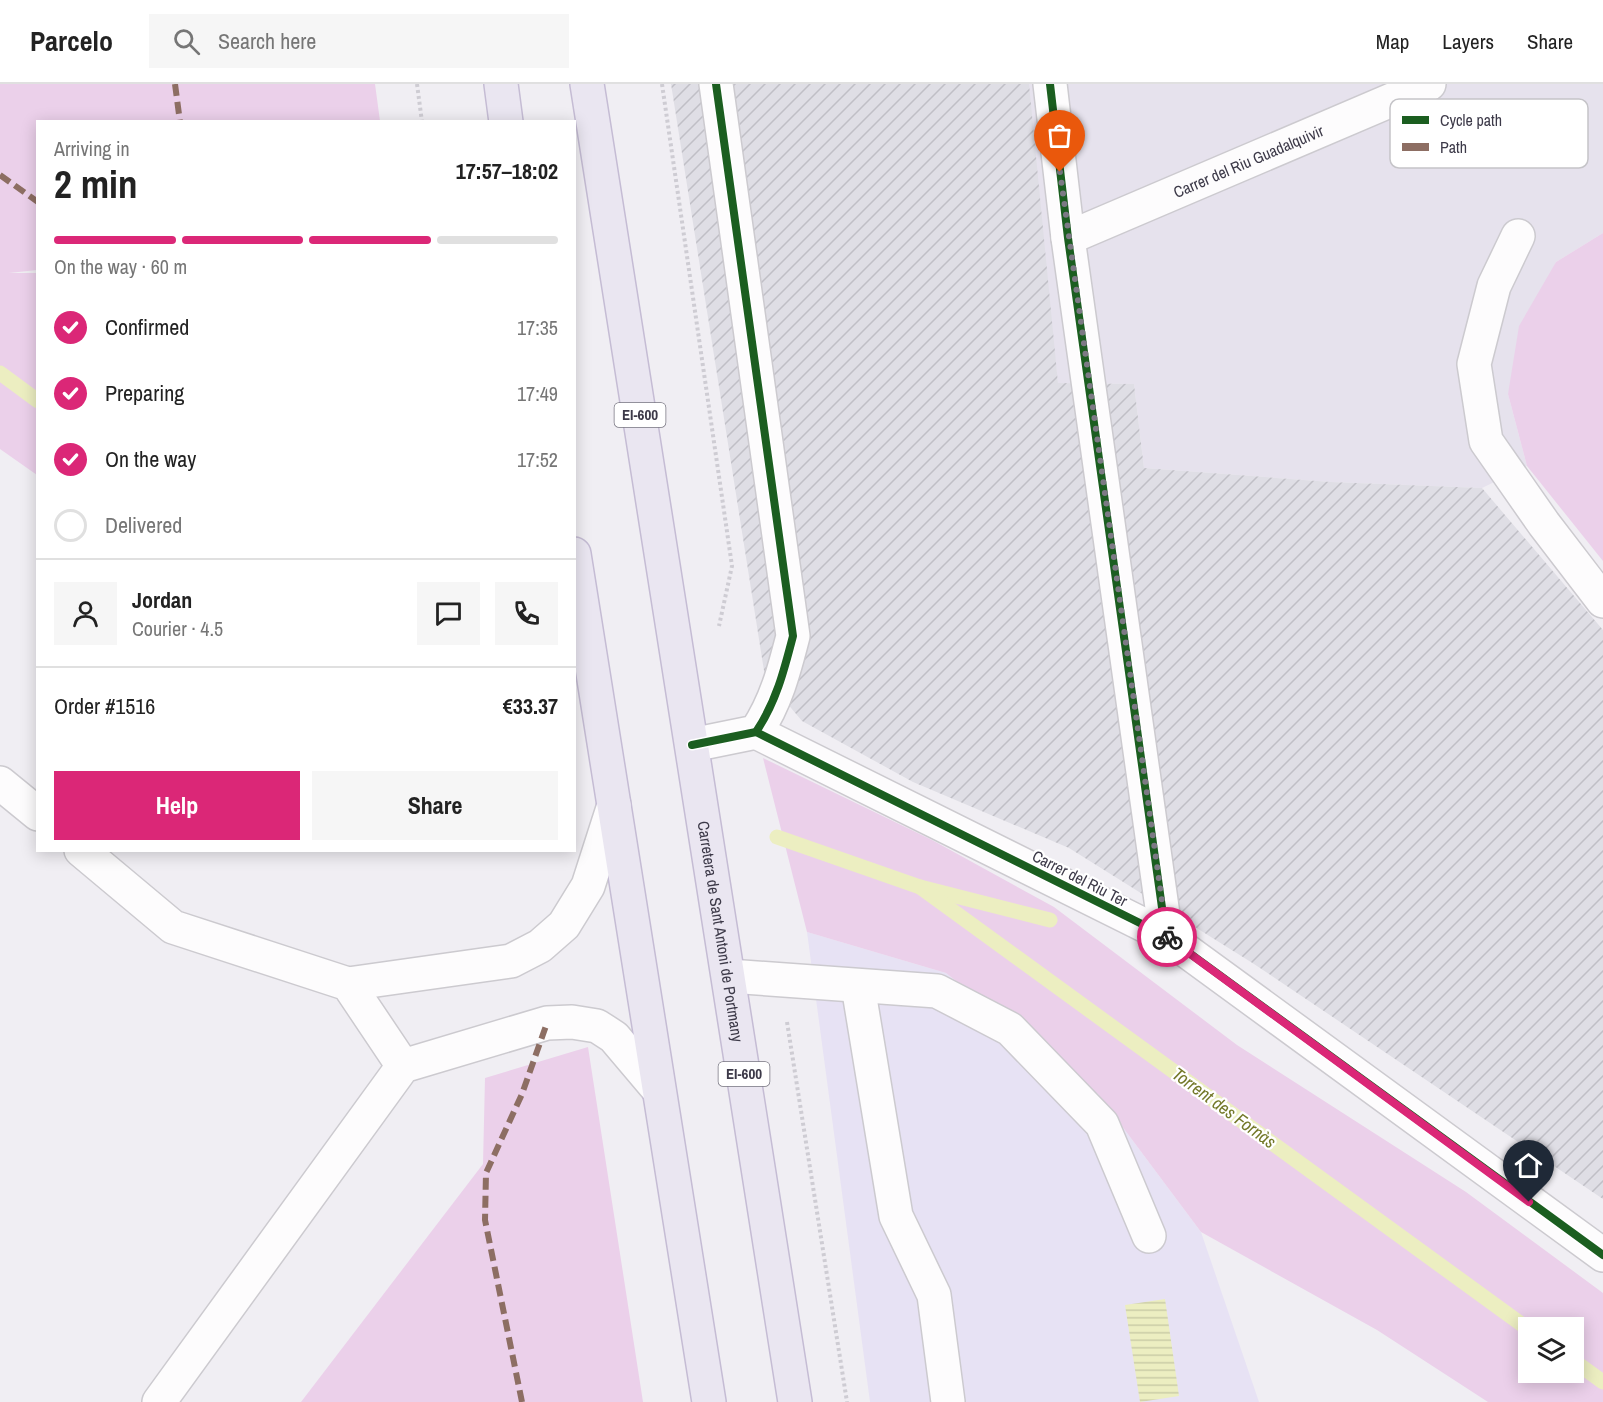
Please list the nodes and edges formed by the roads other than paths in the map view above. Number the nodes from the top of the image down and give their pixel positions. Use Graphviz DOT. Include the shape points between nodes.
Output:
graph roads {
  1 [pos="501,84"];
  2 [pos="587,84"];
  3 [pos="716,84"];
  4 [pos="1050,84"];
  5 [pos="1429,84"];
  6 [pos="1394,99"];
  7 [pos="1390,101"];
  8 [pos="507,120"];
  9 [pos="1518,236"];
  10 [pos="1068,238"];
  11 [pos="576,567"];
  12 [pos="1603,601"];
  13 [pos="756,732"];
  14 [pos="692,745"];
  15 [pos="0,783"];
  16 [pos="614,805"];
  17 [pos="36,812"];
  18 [pos="83,852"];
  19 [pos="1166,936"];
  20 [pos="729,976"];
  21 [pos="348,984"];
  22 [pos="858,986"];
  23 [pos="403,1066"];
  24 [pos="658,1089"];
  25 [pos="1149,1236"];
  26 [pos="1603,1256"];
  27 [pos="159,1402"];
  28 [pos="709,1402"];
  29 [pos="795,1402"];
  30 [pos="948,1402"];
  1 -- 8 [label="main road"];
  2 -- 14 [label="main road, EI-600"];
  3 -- 13 [label="street" via="793,636 781,683"];
  4 -- 10 [label="street"];
  5 -- 6 [label="street, Carrer del Riu Guadalquivir"];
  7 -- 10 [label="street, Carrer del Riu Guadalquivir"];
  9 -- 12 [label="street" via="1494,286 1474,364 1486,441"];
  10 -- 19 [label="street"];
  11 -- 16 [label="main road"];
  13 -- 14 [label="street"];
  13 -- 19 [label="street, Carrer del Riu Ter"];
  14 -- 20 [label="main road, Carretera de Sant Antoni de Portmany / EI-600"];
  15 -- 17 [label="street"];
  16 -- 21 [label="street" via="588,886 564,925 540,946 512,961"];
  16 -- 24 [label="main road"];
  18 -- 21 [label="street" via="172,927"];
  19 -- 26 [label="street, Carrer del Riu Ter"];
  20 -- 22 [label="street"];
  20 -- 29 [label="main road, Carretera de Sant Antoni de Portmany / EI-600"];
  21 -- 23 [label="street"];
  22 -- 25 [label="street" via="937,991 1010,1029 1102,1124"];
  22 -- 30 [label="street" via="896,1216 934,1295"];
  23 -- 24 [label="street" via="547,1023 572,1022 597,1026 614,1037"];
  23 -- 27 [label="street"];
  24 -- 28 [label="main road"];
}
